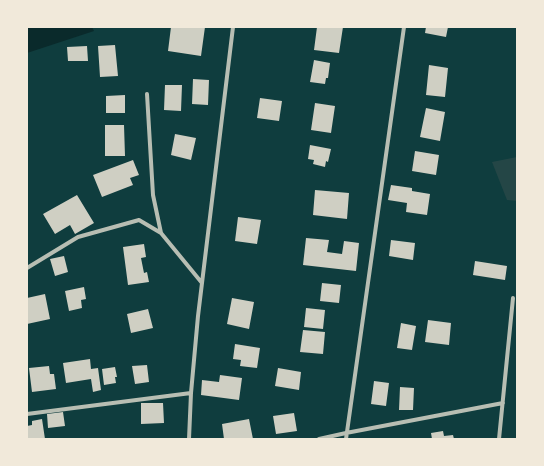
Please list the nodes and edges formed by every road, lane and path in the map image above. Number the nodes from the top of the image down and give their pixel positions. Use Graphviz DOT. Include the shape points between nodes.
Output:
graph roads {
  1 [pos="233,27"];
  2 [pos="404,27"];
  3 [pos="147,94"];
  4 [pos="161,233"];
  5 [pos="27,268"];
  6 [pos="202,283"];
  7 [pos="513,298"];
  8 [pos="191,393"];
  9 [pos="503,403"];
  10 [pos="27,414"];
  11 [pos="346,433"];
  12 [pos="189,439"];
  13 [pos="319,439"];
  14 [pos="346,439"];
  15 [pos="499,439"];
  1 -- 6 [label="street"];
  2 -- 11 [label="street"];
  3 -- 4 [label="street" via="153,195"];
  4 -- 5 [label="street" via="139,220 78,236"];
  4 -- 6 [label="street"];
  6 -- 8 [label="street"];
  7 -- 9 [label="street"];
  8 -- 10 [label="street"];
  8 -- 12 [label="street"];
  9 -- 11 [label="street"];
  9 -- 15 [label="street"];
  11 -- 13 [label="street"];
  11 -- 14 [label="street"];
}
